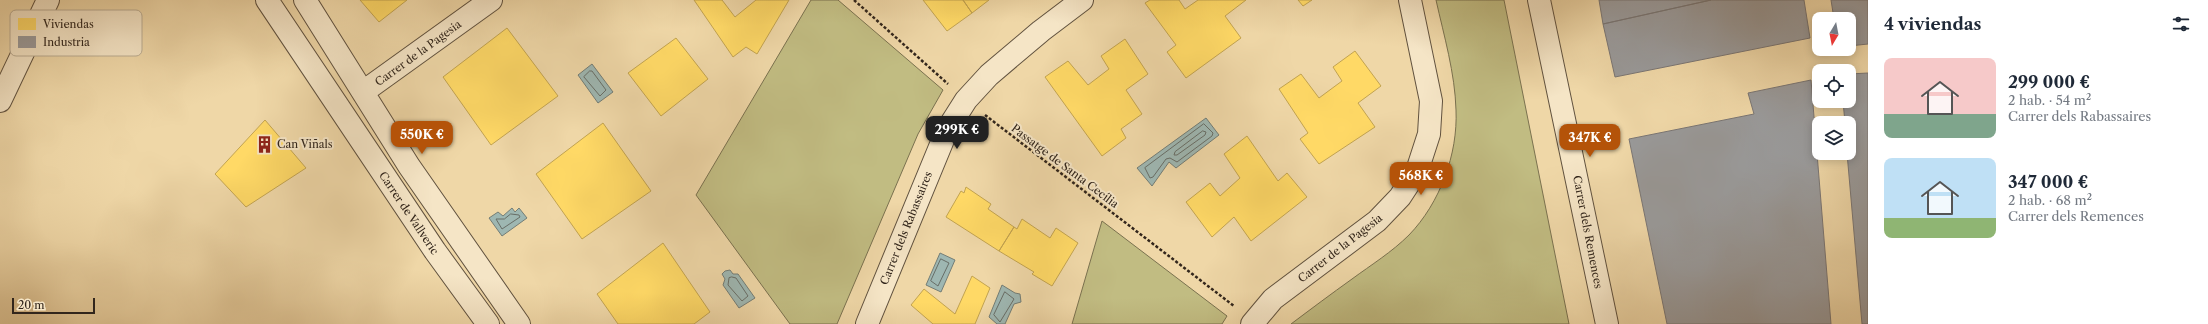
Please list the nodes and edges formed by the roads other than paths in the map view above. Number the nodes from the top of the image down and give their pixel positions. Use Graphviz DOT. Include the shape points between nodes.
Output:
graph roads {
  1 [pos="48,0"];
  2 [pos="267,0"];
  3 [pos="305,0"];
  4 [pos="491,0"];
  5 [pos="1082,0"];
  6 [pos="1410,0"];
  7 [pos="1539,0"];
  8 [pos="43,10"];
  9 [pos="21,56"];
  10 [pos="363,92"];
  11 [pos="0,101"];
  12 [pos="1253,322"];
  13 [pos="488,324"];
  14 [pos="519,324"];
  15 [pos="867,324"];
  16 [pos="1607,324"];
  1 -- 8 [label="street"];
  2 -- 13 [label="street, Carrer de Vallveric" via="400,200"];
  3 -- 10 [label="street"];
  4 -- 10 [label="street, Carrer de la Pagesia"];
  5 -- 15 [label="street, Carrer dels Rabassaires" via="989,74 966,100 947,130"];
  6 -- 12 [label="street, Carrer de la Pagesia" via="1431,101 1430,134 1417,171 1400,197 1377,221 1273,299"];
  7 -- 16 [label="street, Carrer dels Remences"];
  9 -- 11 [label="street"];
  10 -- 14 [label="street" via="409,166"];
}
